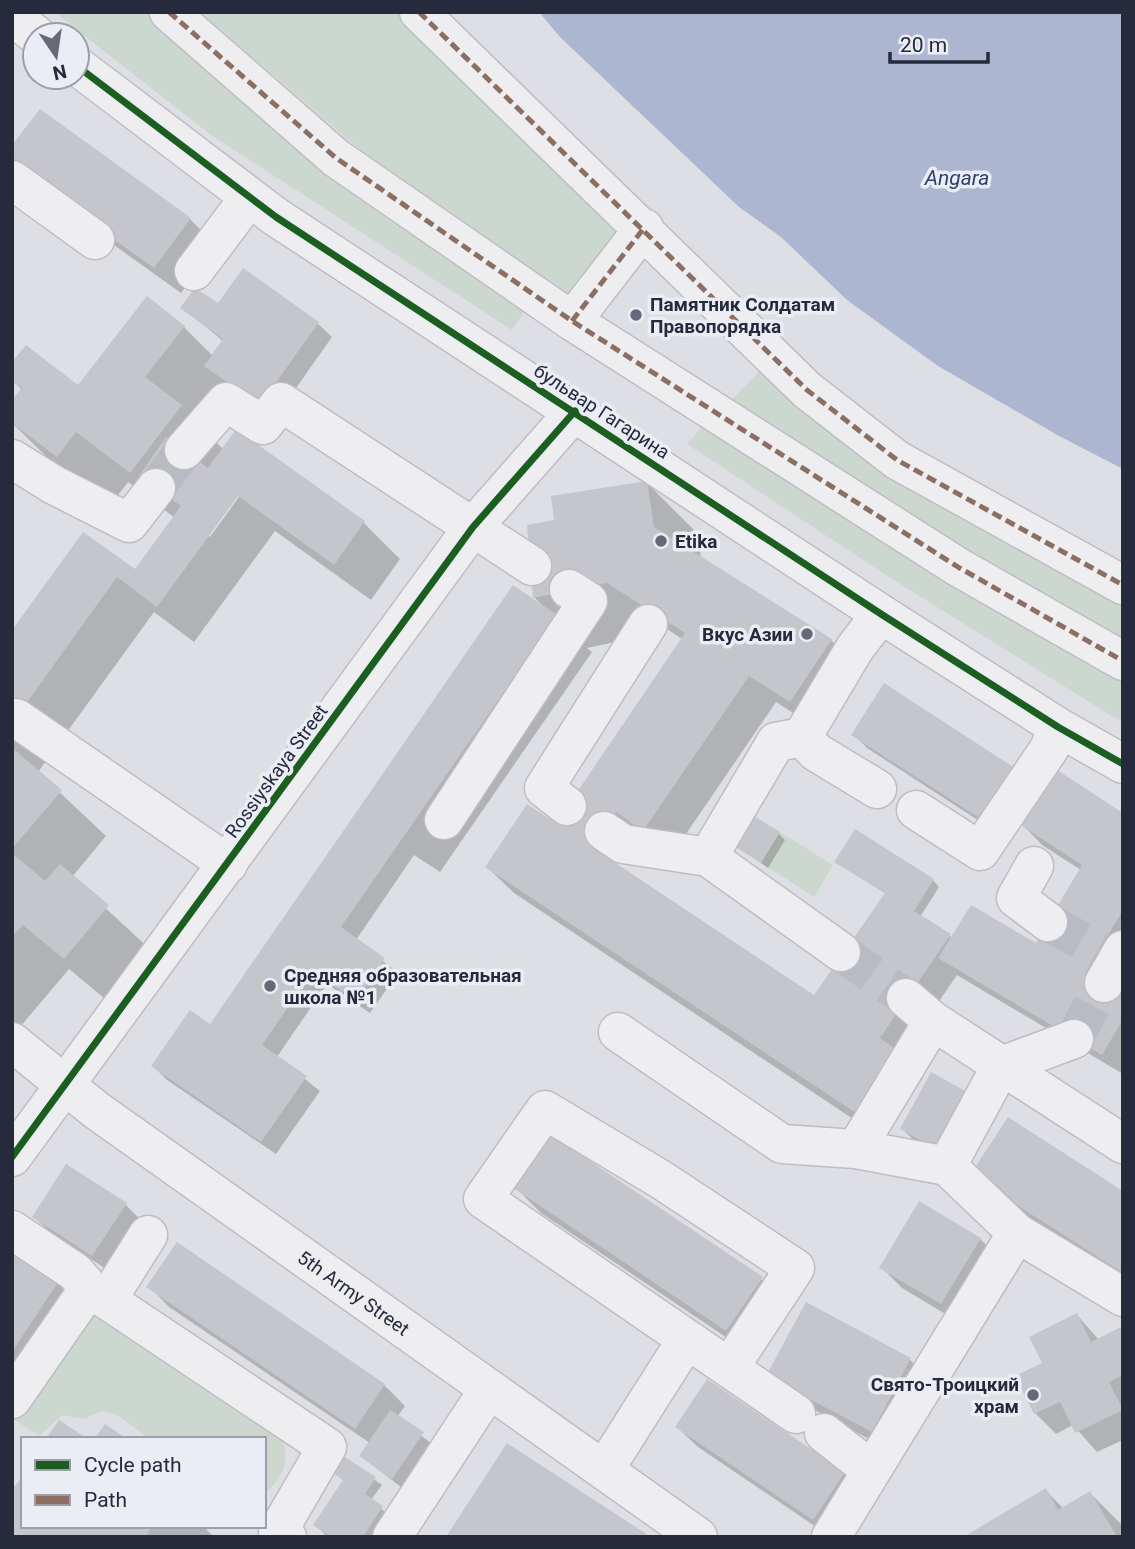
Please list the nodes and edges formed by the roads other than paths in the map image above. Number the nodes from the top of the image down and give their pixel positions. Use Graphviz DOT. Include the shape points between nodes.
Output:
graph roads {
  1 [pos="169,12"];
  2 [pos="419,12"];
  3 [pos="91,77"];
  4 [pos="12,180"];
  5 [pos="249,198"];
  6 [pos="644,228"];
  7 [pos="95,240"];
  8 [pos="194,271"];
  9 [pos="572,321"];
  10 [pos="575,411"];
  11 [pos="184,450"];
  12 [pos="12,459"];
  13 [pos="156,488"];
  14 [pos="473,527"];
  15 [pos="532,566"];
  16 [pos="1123,585"];
  17 [pos="569,589"];
  18 [pos="881,614"];
  19 [pos="648,624"];
  20 [pos="1123,661"];
  21 [pos="16,718"];
  22 [pos="1058,727"];
  23 [pos="802,737"];
  24 [pos="1123,764"];
  25 [pos="877,789"];
  26 [pos="567,806"];
  27 [pos="916,810"];
  28 [pos="444,820"];
  29 [pos="604,831"];
  30 [pos="708,857"];
  31 [pos="228,864"];
  32 [pos="1034,866"];
  33 [pos="1048,922"];
  34 [pos="841,952"];
  35 [pos="618,1032"];
  36 [pos="1074,1039"];
  37 [pos="12,1042"];
  38 [pos="1001,1066"];
  39 [pos="65,1087"];
  40 [pos="1123,1144"];
  41 [pos="856,1149"];
  42 [pos="12,1157"];
  43 [pos="947,1166"];
  44 [pos="12,1230"];
  45 [pos="1017,1233"];
  46 [pos="148,1235"];
  47 [pos="98,1294"];
  48 [pos="1123,1297"];
  49 [pos="687,1339"];
  50 [pos="729,1368"];
  51 [pos="489,1389"];
  52 [pos="12,1399"];
  53 [pos="870,1469"];
  54 [pos="604,1470"];
  55 [pos="287,1537"];
  56 [pos="392,1537"];
  57 [pos="698,1537"];
  58 [pos="831,1537"];
  1 -- 9 [label="street" via="336,158"];
  2 -- 6 [label="street"];
  3 -- 5 [label="street, бульвар Гагарина"];
  4 -- 7 [label="street"];
  5 -- 8 [label="street"];
  5 -- 10 [label="street, бульвар Гагарина"];
  6 -- 9 [label="street"];
  6 -- 16 [label="street" via="807,390 897,460"];
  9 -- 20 [label="street" via="958,567"];
  10 -- 14 [label="street, Rossiyskaya Street"];
  10 -- 18 [label="street, бульвар Гагарина"];
  11 -- 14 [label="street" via="226,402 263,425 281,402"];
  12 -- 13 [label="street" via="129,523"];
  14 -- 15 [label="street"];
  14 -- 31 [label="street, Rossiyskaya Street"];
  17 -- 28 [label="street" via="587,601"];
  18 -- 22 [label="street, бульвар Гагарина"];
  18 -- 23 [label="street" via="855,648"];
  19 -- 26 [label="street" via="544,788"];
  21 -- 31 [label="street"];
  22 -- 24 [label="street, бульвар Гагарина"];
  22 -- 27 [label="street" via="1049,749 980,851"];
  23 -- 25 [label="street" via="816,752"];
  23 -- 30 [label="street" via="776,742"];
  29 -- 30 [label="street" via="623,844"];
  30 -- 34 [label="street"];
  31 -- 39 [label="street, Rossiyskaya Street"];
  32 -- 33 [label="street" via="1017,898"];
  35 -- 41 [label="street" via="747,1107 782,1144"];
  36 -- 38 [label="street"];
  37 -- 39 [label="street, 5th Army Street"];
  38 -- 40 [label="street"];
  38 -- 41 [label="street" via="920,1010"];
  38 -- 43 [label="street"];
  39 -- 42 [label="street, Rossiyskaya Street"];
  39 -- 51 [label="street, 5th Army Street"];
  41 -- 43 [label="street"];
  43 -- 45 [label="street"];
  44 -- 47 [label="street" via="75,1272"];
  45 -- 48 [label="street"];
  45 -- 53 [label="street"];
  46 -- 47 [label="street"];
  47 -- 52 [label="street"];
  47 -- 55 [label="street" via="327,1447 278,1531"];
  49 -- 50 [label="street"];
  49 -- 50 [label="street" via="483,1199 545,1110 794,1268"];
  49 -- 54 [label="street"];
  50 -- 53 [label="street"];
  51 -- 54 [label="street, 5th Army Street"];
  51 -- 56 [label="street"];
  53 -- 58 [label="street"];
  54 -- 57 [label="street, 5th Army Street"];
}
